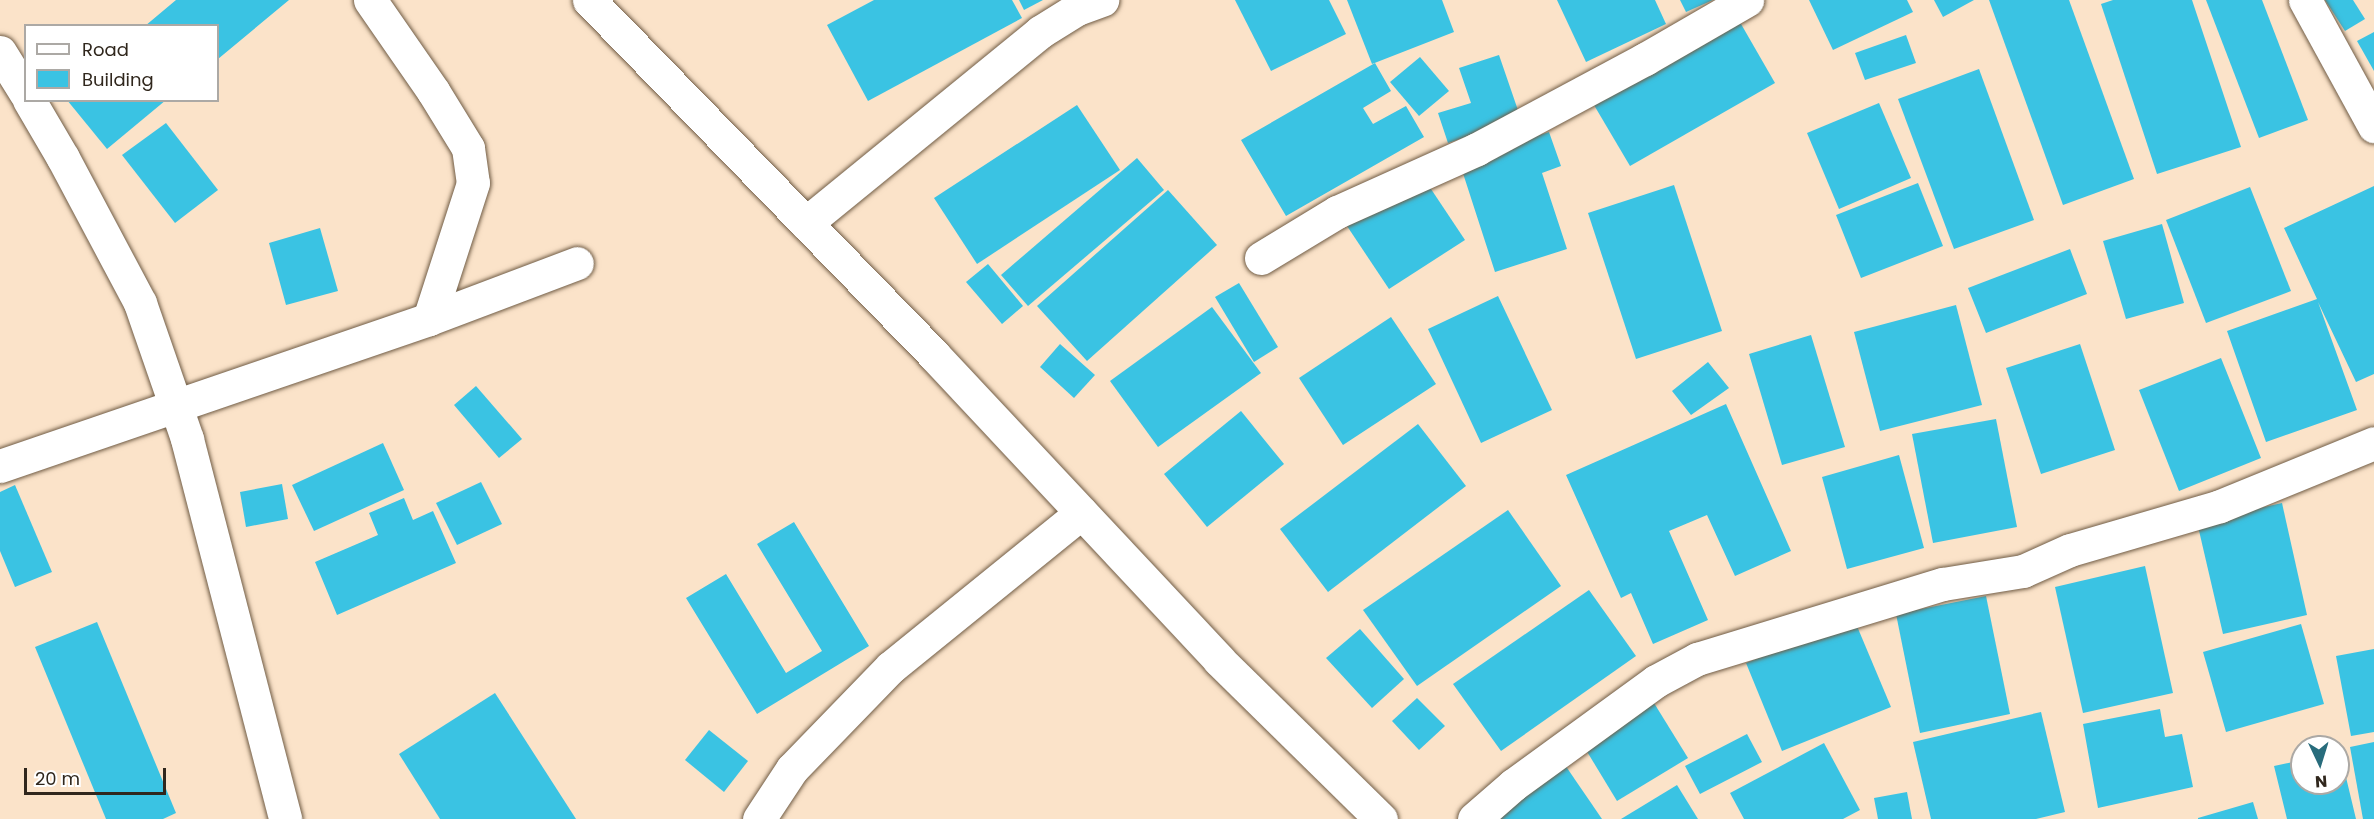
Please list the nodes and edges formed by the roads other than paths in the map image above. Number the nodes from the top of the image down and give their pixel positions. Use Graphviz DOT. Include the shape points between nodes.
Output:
graph roads {
  1 [pos="370,0"];
  2 [pos="589,0"];
  3 [pos="1102,0"];
  4 [pos="1747,0"];
  5 [pos="2305,0"];
  6 [pos="0,52"];
  7 [pos="24,91"];
  8 [pos="30,102"];
  9 [pos="2374,126"];
  10 [pos="806,223"];
  11 [pos="1261,258"];
  12 [pos="577,263"];
  13 [pos="429,319"];
  14 [pos="175,405"];
  15 [pos="2374,443"];
  16 [pos="0,466"];
  17 [pos="1081,513"];
  18 [pos="285,819"];
  19 [pos="759,819"];
  20 [pos="1381,819"];
  21 [pos="1474,819"];
  1 -- 13 [label="street" via="468,148 473,183"];
  2 -- 10 [label="street"];
  3 -- 10 [label="street" via="1077,9 1040,32"];
  4 -- 11 [label="street" via="1477,149 1337,212"];
  5 -- 9 [label="street"];
  6 -- 7 [label="street"];
  8 -- 14 [label="street" via="141,303"];
  10 -- 17 [label="street"];
  12 -- 13 [label="street"];
  13 -- 14 [label="street"];
  14 -- 16 [label="street"];
  14 -- 18 [label="street"];
  15 -- 21 [label="street" via="2220,506 2070,550 2023,571 1943,584 1697,659 1656,681 1513,785"];
  17 -- 19 [label="street" via="891,667 792,769"];
  17 -- 20 [label="street" via="1219,660"];
}
